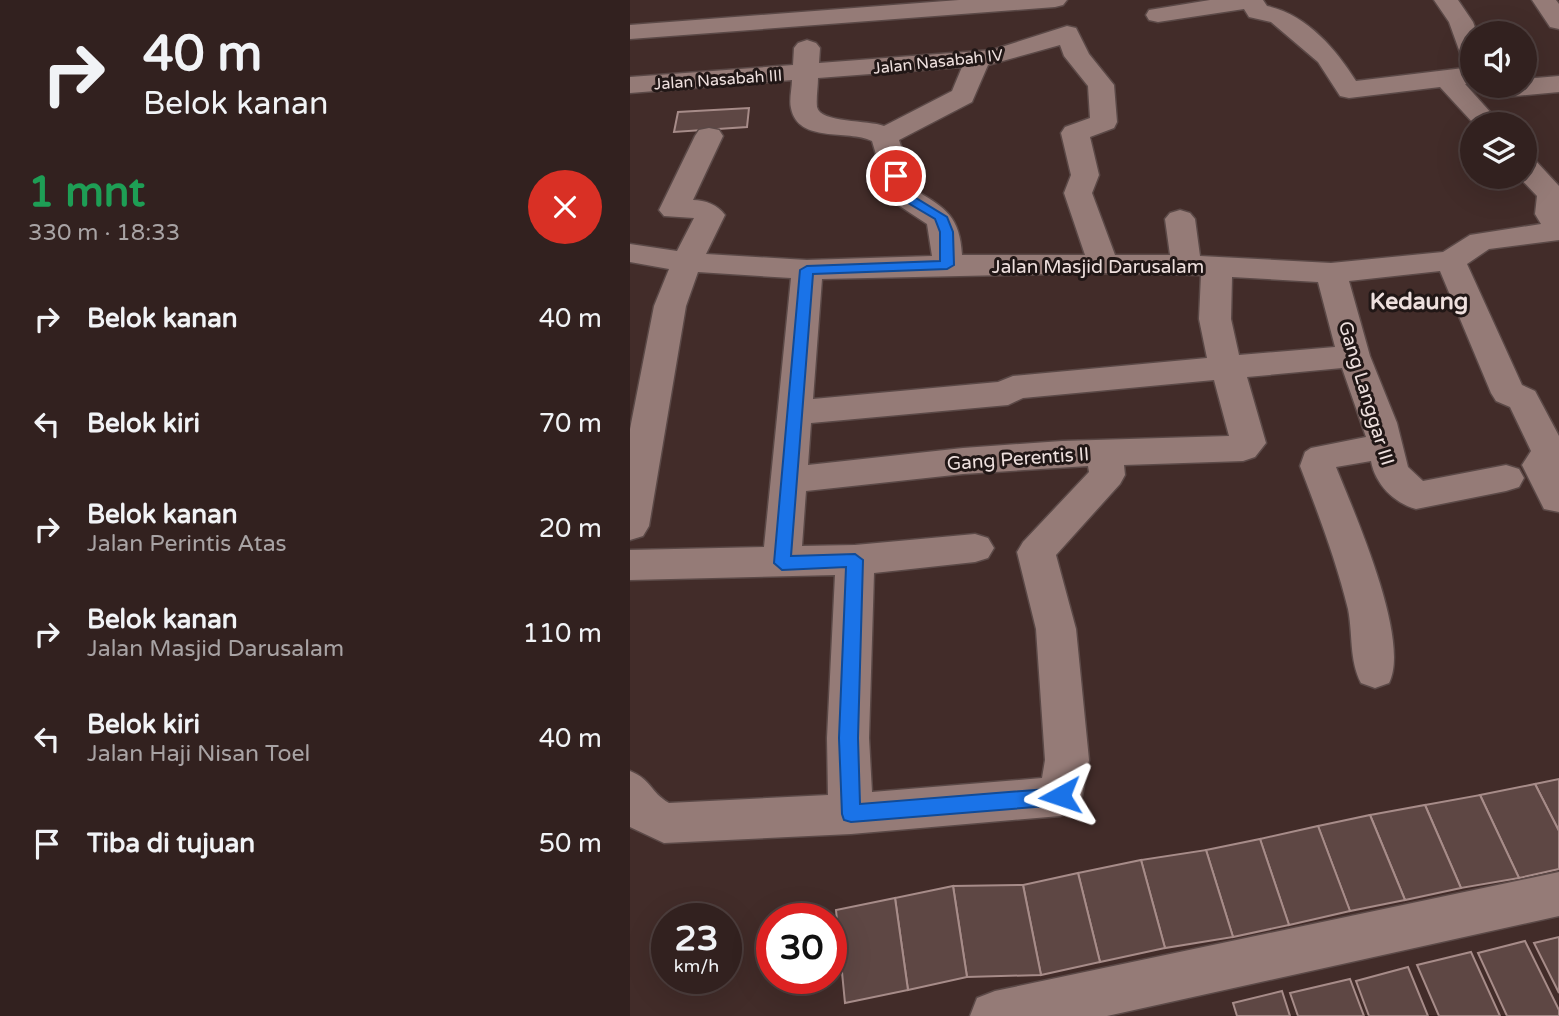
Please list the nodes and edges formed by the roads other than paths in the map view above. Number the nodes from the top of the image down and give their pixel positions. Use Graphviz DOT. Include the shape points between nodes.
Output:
graph roads {
  1 [pos="1055,0"];
  2 [pos="1067,0"];
  3 [pos="1446,0"];
  4 [pos="1544,0"];
  5 [pos="1251,1"];
  6 [pos="807,9"];
  7 [pos="1158,15"];
  8 [pos="1460,21"];
  9 [pos="1559,22"];
  10 [pos="630,32"];
  11 [pos="1067,33"];
  12 [pos="978,59"];
  13 [pos="806,73"];
  14 [pos="1460,77"];
  15 [pos="1559,84"];
  16 [pos="630,85"];
  17 [pos="1537,86"];
  18 [pos="709,136"];
  19 [pos="884,138"];
  20 [pos="1537,179"];
  21 [pos="1180,219"];
  22 [pos="1559,231"];
  23 [pos="1234,238"];
  24 [pos="630,253"];
  25 [pos="688,259"];
  26 [pos="1451,261"];
  27 [pos="1103,264"];
  28 [pos="947,265"];
  29 [pos="1213,267"];
  30 [pos="807,270"];
  31 [pos="1331,273"];
  32 [pos="1354,356"];
  33 [pos="1227,369"];
  34 [pos="795,413"];
  35 [pos="1247,446"];
  36 [pos="1384,446"];
  37 [pos="1105,453"];
  38 [pos="1506,478"];
  39 [pos="789,480"];
  40 [pos="1558,499"];
  41 [pos="630,526"];
  42 [pos="975,548"];
  43 [pos="855,560"];
  44 [pos="782,563"];
  45 [pos="630,565"];
  46 [pos="1375,671"];
  47 [pos="630,791"];
  48 [pos="851,814"];
  49 [pos="1559,894"];
  50 [pos="1073,1008"];
  51 [pos="995,1016"];
  1 -- 6 [label="street"];
  2 -- 11 [label="street" via="1072,25"];
  3 -- 8 [label="street"];
  4 -- 9 [label="street"];
  5 -- 7 [label="street"];
  5 -- 14 [label="street" via="1258,12 1279,16 1328,57 1349,90"];
  6 -- 10 [label="street"];
  6 -- 13 [label="street"];
  11 -- 12 [label="street, Jalan Nasabah IV" via="1009,55"];
  11 -- 27 [label="street" via="1077,56 1101,85 1104,121 1075,133 1085,175 1078,193"];
  12 -- 13 [label="street, Jalan Nasabah IV"];
  12 -- 19 [label="street" via="963,96"];
  13 -- 16 [label="street, Jalan Nasabah III"];
  13 -- 19 [label="street" via="804,108 810,119 822,125 871,130"];
  15 -- 17 [label="street"];
  18 -- 25 [label="street" via="674,210 698,209 710,215"];
  19 -- 28 [label="street" via="902,195 940,217 946,232"];
  20 -- 22 [label="street" via="1552,195 1550,214"];
  21 -- 29 [label="street"];
  22 -- 26 [label="street, Jalan Masjid Darusalam" via="1481,241"];
  23 -- 29 [label="street"];
  24 -- 25 [label="street, Jalan Masjid Darusalam"];
  25 -- 30 [label="street, Jalan Masjid Darusalam"];
  25 -- 41 [label="street" via="664,330"];
  26 -- 31 [label="street, Jalan Masjid Darusalam"];
  26 -- 40 [label="street" via="1508,393 1523,399 1550,453 1540,465"];
  27 -- 28 [label="street, Jalan Masjid Darusalam"];
  27 -- 29 [label="street, Jalan Masjid Darusalam"];
  28 -- 30 [label="street, Jalan Masjid Darusalam"];
  29 -- 31 [label="street, Jalan Masjid Darusalam"];
  29 -- 33 [label="street" via="1215,319"];
  30 -- 34 [label="street"];
  31 -- 32 [label="street, Gang Langgar III"];
  32 -- 33 [label="street"];
  32 -- 36 [label="street, Gang Langgar III" via="1380,422"];
  33 -- 34 [label="street" via="1013,387 1009,393"];
  33 -- 35 [label="street"];
  34 -- 39 [label="street"];
  35 -- 37 [label="street, Gang Perentis II"];
  36 -- 38 [label="street, Gang Langgar III" via="1391,473 1416,496"];
  36 -- 46 [label="street" via="1318,461 1368,612"];
  37 -- 39 [label="street, Gang Perentis II" via="963,461"];
  37 -- 48 [label="street" via="1107,475 1036,552 1056,629 1067,760 1060,796"];
  39 -- 44 [label="street"];
  42 -- 43 [label="street"];
  43 -- 44 [label="street"];
  43 -- 48 [label="street" via="848,738"];
  44 -- 45 [label="street"];
  47 -- 48 [label="street" via="643,811 664,822"];
  49 -- 50 [label="street"];
  50 -- 51 [label="street"];
}
